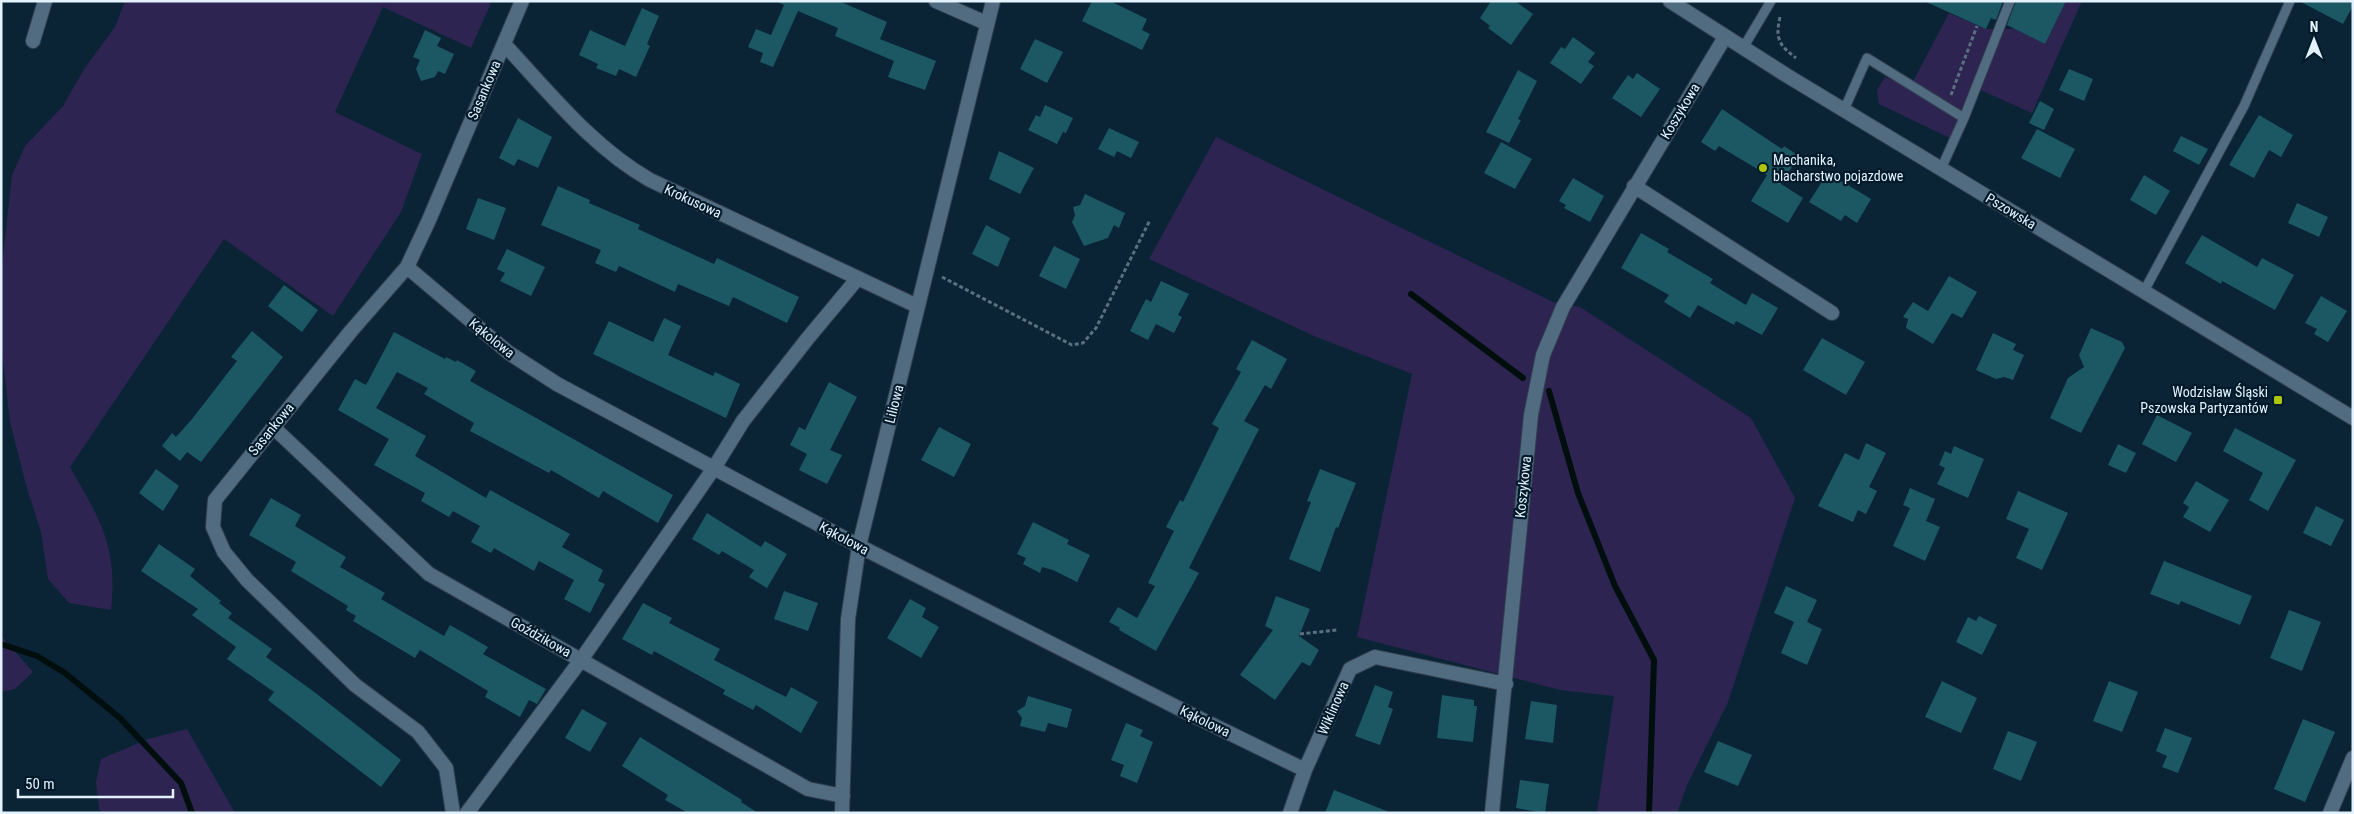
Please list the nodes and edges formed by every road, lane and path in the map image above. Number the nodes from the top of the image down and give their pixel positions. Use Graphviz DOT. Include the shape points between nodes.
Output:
graph roads {
  1 [pos="45,1"];
  2 [pos="522,1"];
  3 [pos="936,1"];
  4 [pos="993,1"];
  5 [pos="1670,1"];
  6 [pos="2010,1"];
  7 [pos="2290,1"];
  8 [pos="1769,5"];
  9 [pos="986,23"];
  10 [pos="1977,26"];
  11 [pos="1725,37"];
  12 [pos="33,41"];
  13 [pos="504,44"];
  14 [pos="1743,48"];
  15 [pos="1796,58"];
  16 [pos="1946,105"];
  17 [pos="1844,110"];
  18 [pos="1964,118"];
  19 [pos="1941,169"];
  20 [pos="1634,186"];
  21 [pos="1150,220"];
  22 [pos="407,267"];
  23 [pos="928,270"];
  24 [pos="858,278"];
  25 [pos="2143,292"];
  26 [pos="918,306"];
  27 [pos="1832,313"];
  28 [pos="2353,418"];
  29 [pos="273,427"];
  30 [pos="714,468"];
  31 [pos="859,546"];
  32 [pos="1336,630"];
  33 [pos="1300,634"];
  34 [pos="581,660"];
  35 [pos="1506,684"];
  36 [pos="2353,758"];
  37 [pos="1305,770"];
  38 [pos="843,796"];
  39 [pos="453,813"];
  40 [pos="467,813"];
  41 [pos="842,813"];
  42 [pos="1290,813"];
  43 [pos="1492,813"];
  44 [pos="2330,813"];
  1 -- 12 [label="street"];
  2 -- 13 [label="street, Sasankowa"];
  3 -- 9 [label="street"];
  4 -- 9 [label="street, Liliowa"];
  5 -- 11 [label="street, Pszowska"];
  6 -- 18 [label="lane"];
  7 -- 25 [label="lane" via="2244,106"];
  8 -- 14 [label="lane"];
  8 -- 15 [label="path" via="1781,16 1778,37 1784,49"];
  9 -- 23 [label="street, Liliowa"];
  10 -- 16 [label="path"];
  11 -- 14 [label="street, Pszowska"];
  11 -- 20 [label="street, Koszykowa"];
  13 -- 22 [label="street, Sasankowa"];
  13 -- 24 [label="street, Krokusowa" via="585,130 625,166"];
  14 -- 17 [label="street, Pszowska"];
  16 -- 17 [label="lane" via="1867,58"];
  16 -- 18 [label="lane"];
  17 -- 19 [label="street, Pszowska"];
  18 -- 19 [label="lane"];
  19 -- 25 [label="street, Pszowska"];
  20 -- 27 [label="street"];
  20 -- 35 [label="street, Koszykowa" via="1563,307 1543,355 1531,415"];
  21 -- 23 [label="path" via="1096,328 1083,343 1072,345"];
  22 -- 29 [label="street, Sasankowa"];
  22 -- 30 [label="street, Kąkolowa" via="517,358 557,384"];
  23 -- 26 [label="street, Liliowa"];
  24 -- 26 [label="street, Krokusowa"];
  24 -- 30 [label="street" via="743,421"];
  25 -- 28 [label="street, Pszowska"];
  26 -- 31 [label="street, Liliowa"];
  29 -- 34 [label="street, Goździkowa" via="429,574"];
  29 -- 39 [label="street, Sasankowa" via="215,500 213,527 224,552 247,580 349,679 418,732 446,768"];
  30 -- 31 [label="street, Kąkolowa"];
  30 -- 34 [label="street"];
  31 -- 37 [label="street, Kąkolowa"];
  31 -- 38 [label="street, Liliowa" via="848,619"];
  32 -- 33 [label="path"];
  34 -- 38 [label="street, Goździkowa" via="808,789"];
  34 -- 40 [label="street"];
  35 -- 37 [label="street, Wiklinowa" via="1375,657 1350,669"];
  35 -- 43 [label="street, Koszykowa"];
  36 -- 44 [label="street"];
  37 -- 42 [label="street, Wiklinowa"];
  38 -- 41 [label="street, Liliowa"];
}
